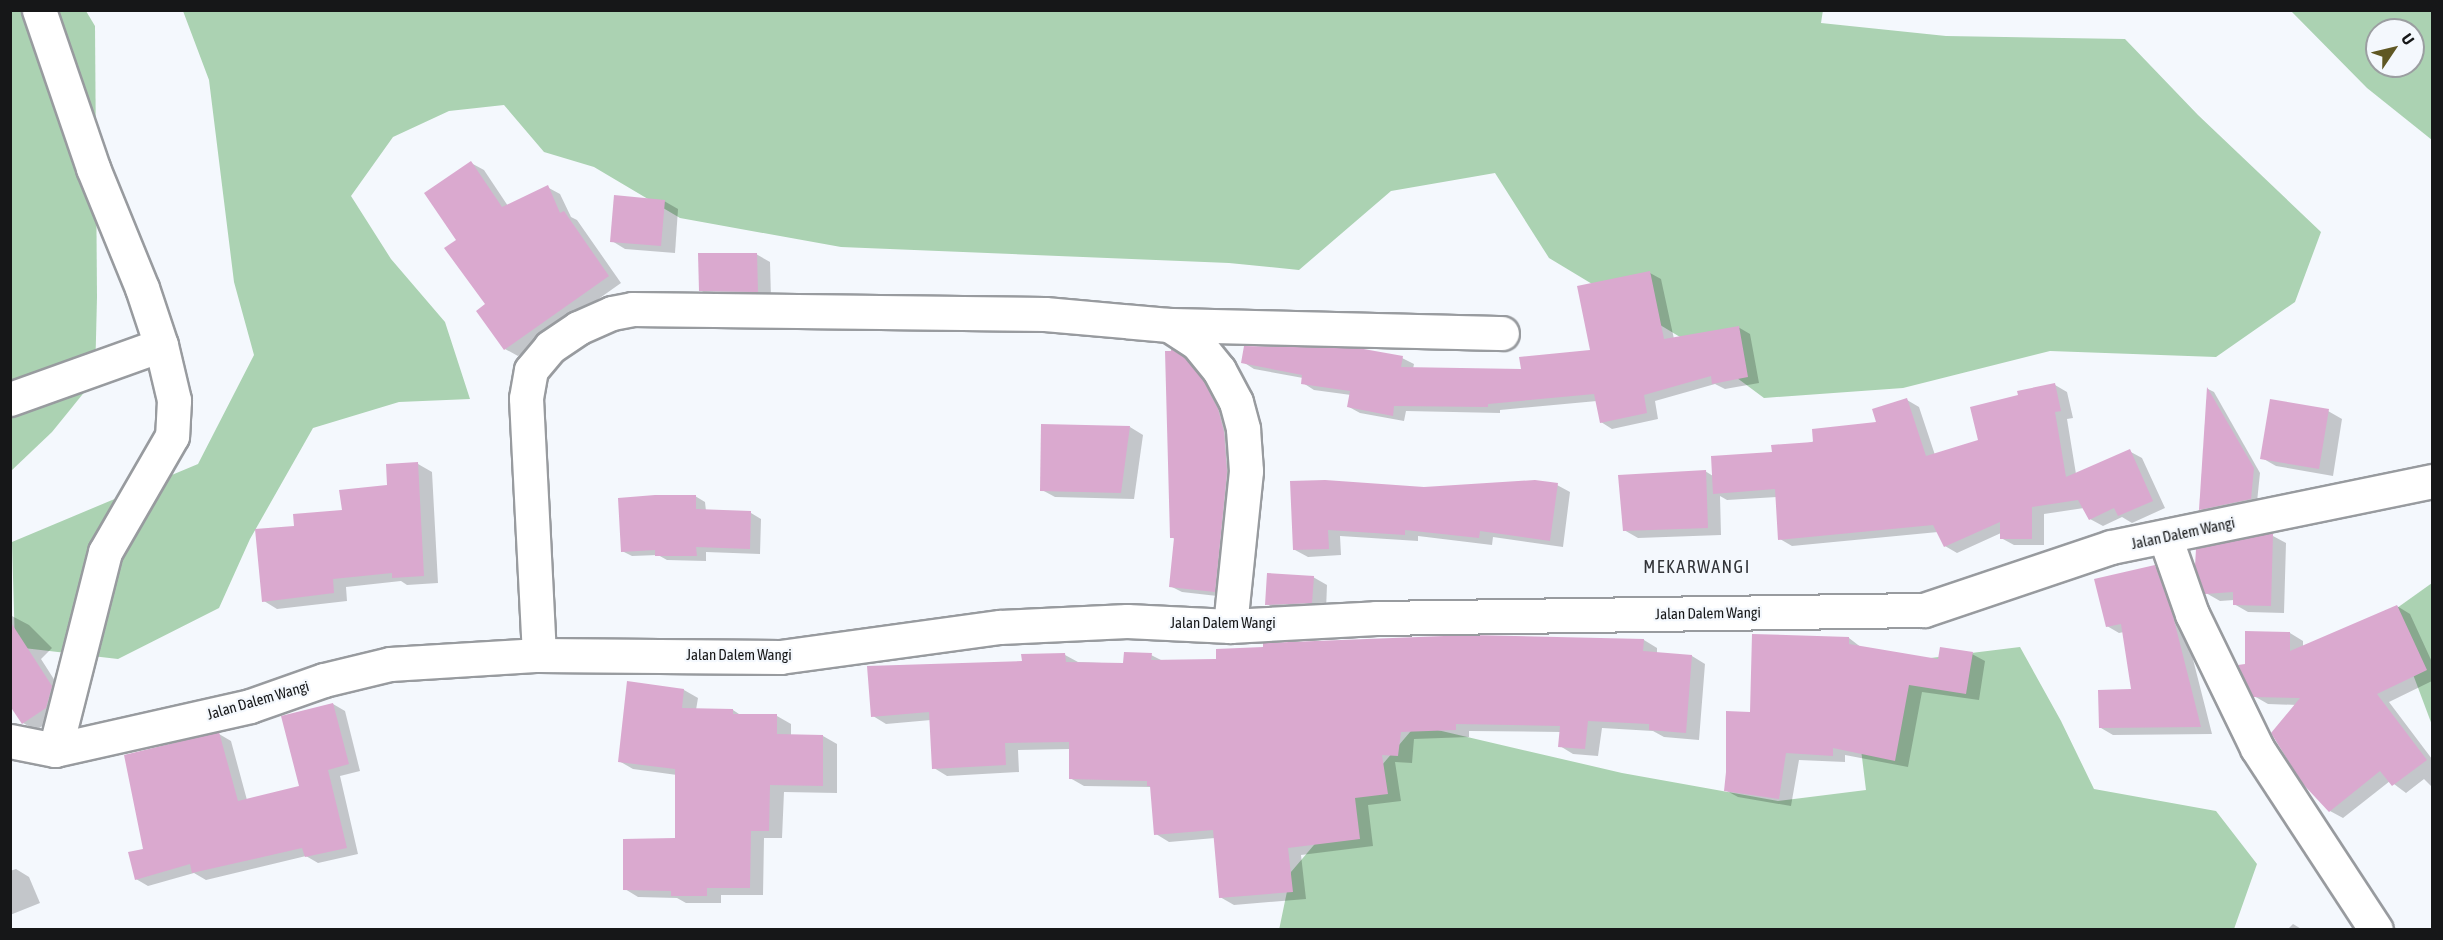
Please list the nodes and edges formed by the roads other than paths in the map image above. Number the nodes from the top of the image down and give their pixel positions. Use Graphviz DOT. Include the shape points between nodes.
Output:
graph roads {
  1 [pos="39,10"];
  2 [pos="1169,325"];
  3 [pos="1502,333"];
  4 [pos="161,345"];
  5 [pos="10,399"];
  6 [pos="2433,481"];
  7 [pos="2165,537"];
  8 [pos="1230,626"];
  9 [pos="539,655"];
  10 [pos="10,741"];
  11 [pos="55,750"];
  12 [pos="2376,930"];
  1 -- 4 [label="street" via="93,168"];
  2 -- 3 [label="street"];
  2 -- 8 [label="street" via="1197,343 1219,370 1236,402 1243,429 1246,471"];
  2 -- 9 [label="street" via="1045,314 632,309 578,328 550,347 531,370 526,398"];
  4 -- 5 [label="street"];
  4 -- 11 [label="street" via="174,400 172,436 105,552"];
  6 -- 7 [label="street, Jalan Dalem Wangi"];
  7 -- 8 [label="street, Jalan Dalem Wangi" via="2111,548 1924,610 1376,618"];
  7 -- 12 [label="street" via="2192,614 2257,748"];
  8 -- 9 [label="street, Jalan Dalem Wangi" via="1127,621 1000,627 780,657"];
  9 -- 11 [label="street, Jalan Dalem Wangi" via="390,664 324,680 250,706"];
  10 -- 11 [label="street, Jalan Dalem Wangi"];
}
